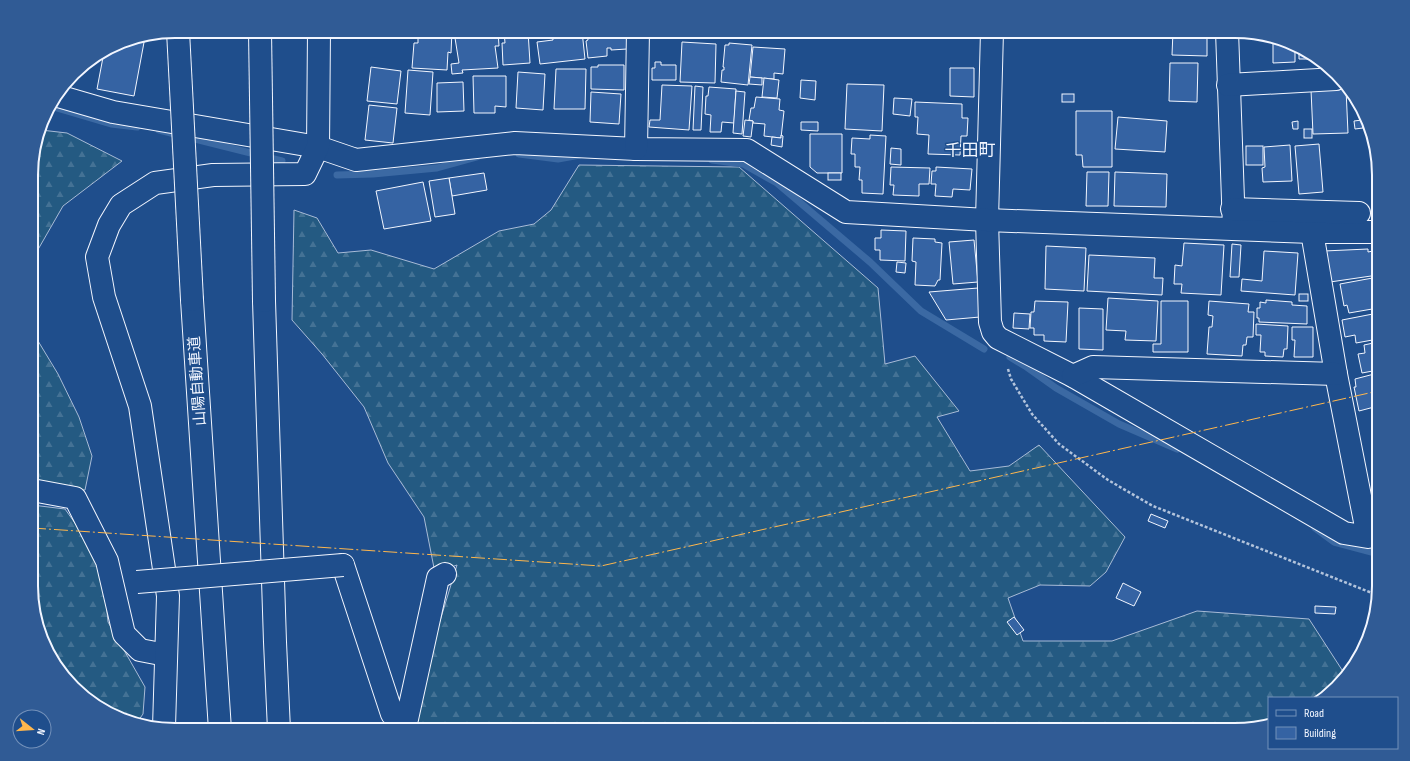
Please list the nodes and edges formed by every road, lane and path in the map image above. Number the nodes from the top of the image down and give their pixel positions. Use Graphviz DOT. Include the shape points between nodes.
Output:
graph roads {
  1 [pos="178,38"];
  2 [pos="260,38"];
  3 [pos="319,38"];
  4 [pos="638,38"];
  5 [pos="992,38"];
  6 [pos="1227,38"];
  7 [pos="1332,79"];
  8 [pos="1228,85"];
  9 [pos="62,97"];
  10 [pos="318,147"];
  11 [pos="636,149"];
  12 [pos="1359,213"];
  13 [pos="1233,219"];
  14 [pos="988,220"];
  15 [pos="1312,232"];
  16 [pos="1372,232"];
  17 [pos="998,338"];
  18 [pos="1336,374"];
  19 [pos="1074,376"];
  20 [pos="38,491"];
  21 [pos="445,574"];
  22 [pos="1372,593"];
  23 [pos="116,596"];
  24 [pos="166,656"];
  25 [pos="164,722"];
  26 [pos="220,723"];
  27 [pos="279,723"];
  1 -- 26 [label="main road, 山陽自動車道, bridge" via="192,300"];
  2 -- 27 [label="main road, bridge" via="264,301"];
  3 -- 10 [label="main road"];
  4 -- 11 [label="main road"];
  5 -- 14 [label="main road"];
  6 -- 8 [label="main road"];
  7 -- 8 [label="main road"];
  8 -- 13 [label="main road"];
  9 -- 10 [label="main road" via="113,112"];
  10 -- 11 [label="main road" via="356,160 514,143"];
  10 -- 24 [label="main road" via="305,174 214,175 155,183 121,205 109,225 97,257 104,297 140,406 168,596"];
  11 -- 14 [label="main road" via="747,150 846,212"];
  12 -- 13 [label="main road"];
  13 -- 14 [label="main road"];
  13 -- 15 [label="main road"];
  14 -- 17 [label="main road" via="990,322"];
  15 -- 16 [label="main road"];
  15 -- 18 [label="main road"];
  17 -- 19 [label="main road"];
  17 -- 22 [label="path" via="1011,379 1032,414 1059,444 1108,480 1153,506"];
  18 -- 19 [label="main road" via="1093,367"];
  18 -- 19 [label="main road" via="1368,537 1344,533"];
  20 -- 23 [label="main road" via="75,498 107,561"];
  21 -- 23 [label="main road, bridge" via="438,578 408,719 401,720 392,714 343,565 137,582"];
  23 -- 24 [label="main road" via="124,634 140,650"];
  24 -- 25 [label="main road"];
}
